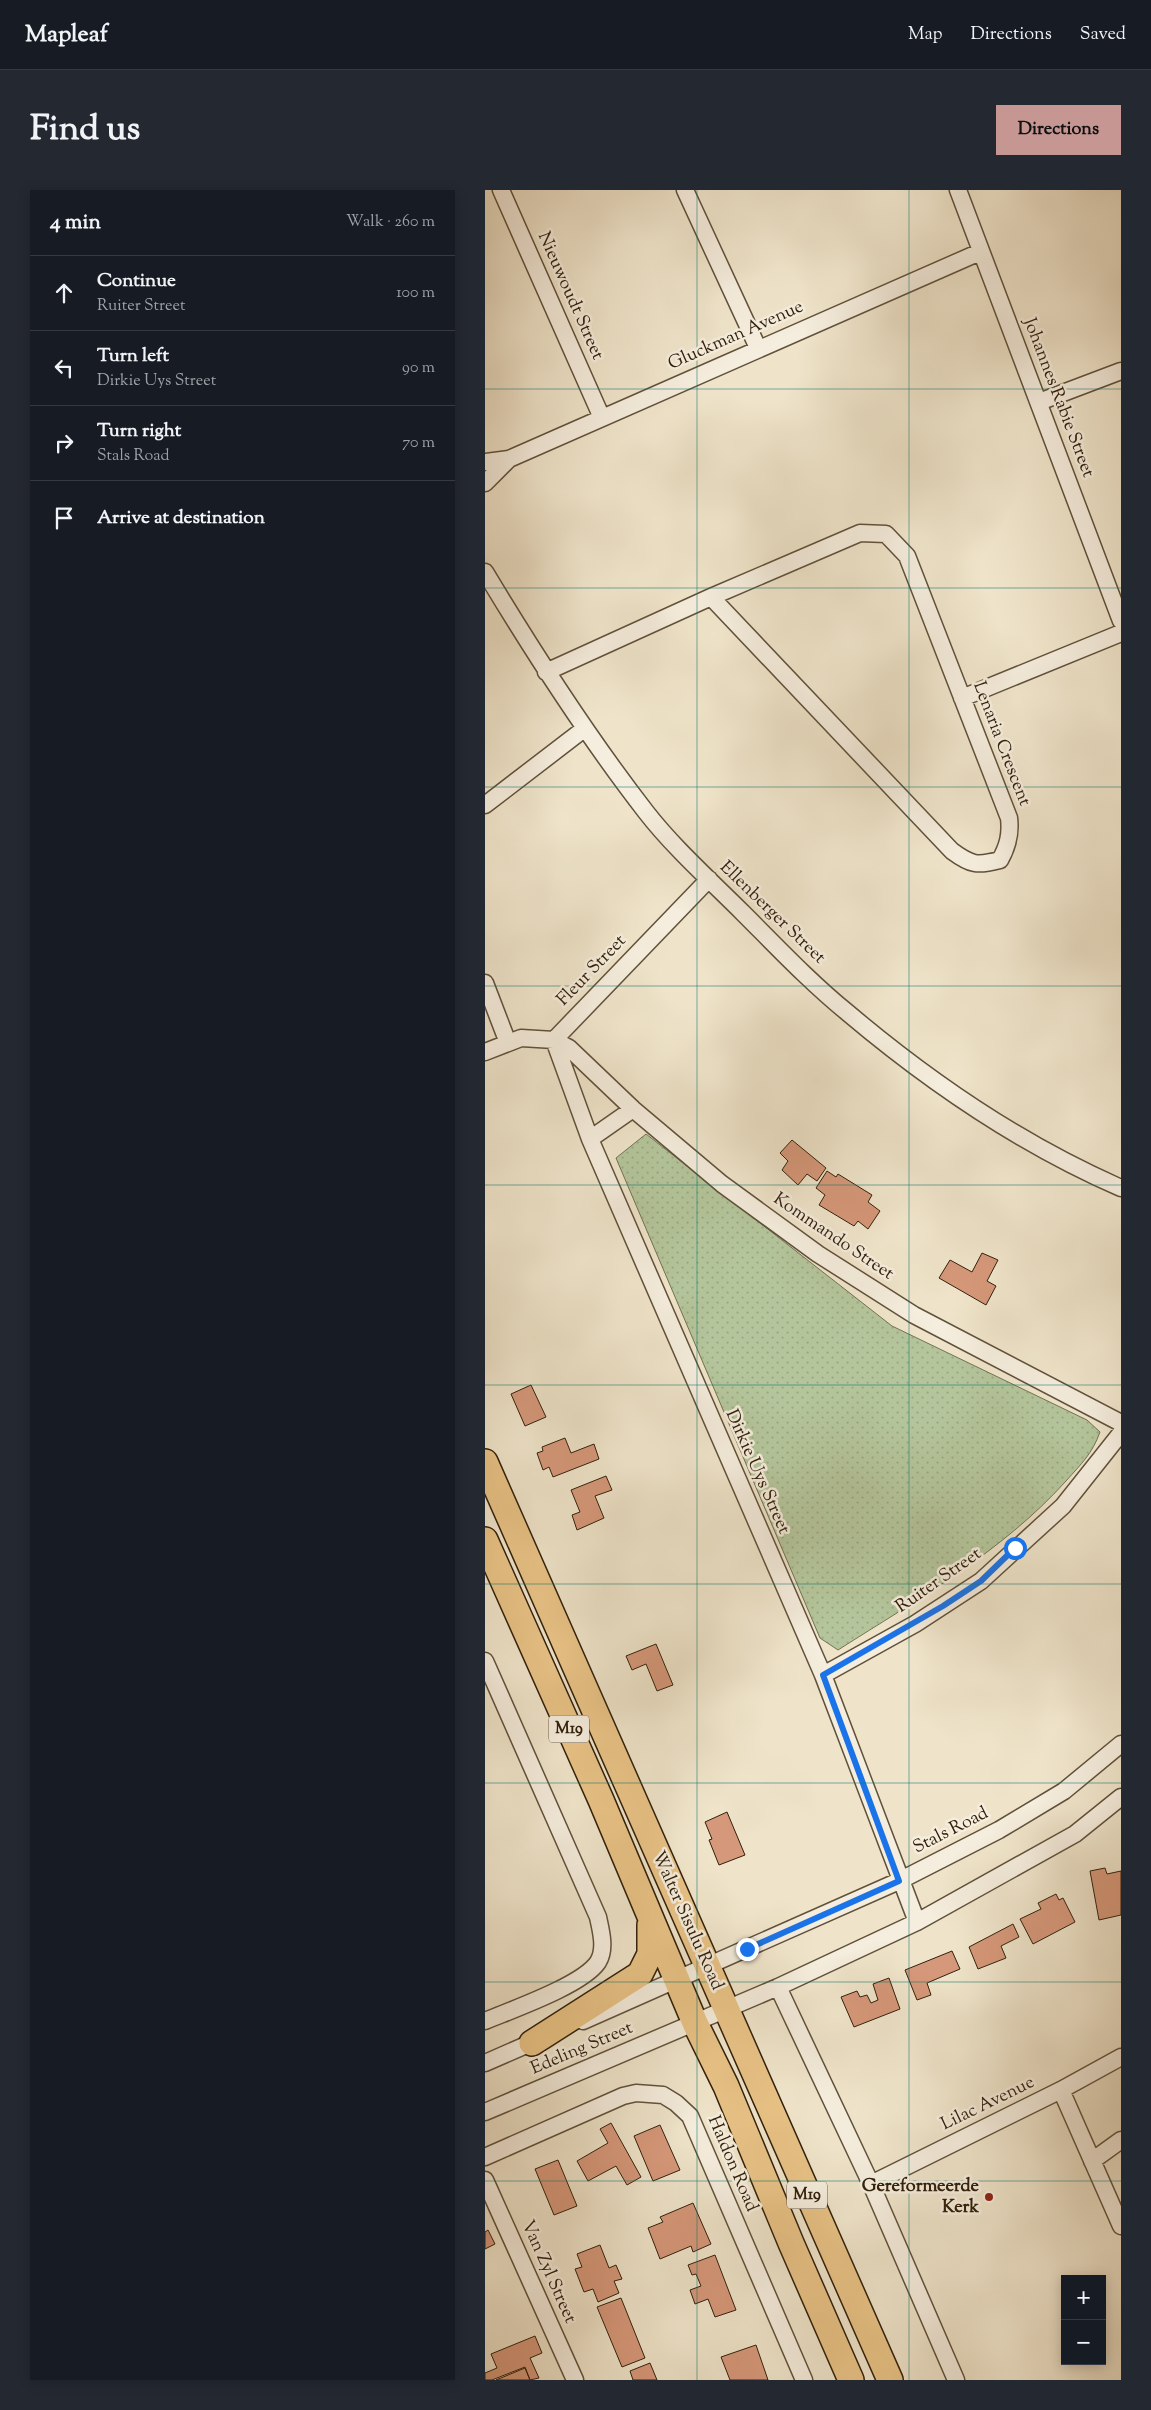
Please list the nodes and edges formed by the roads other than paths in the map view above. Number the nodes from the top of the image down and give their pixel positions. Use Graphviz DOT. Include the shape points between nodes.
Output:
graph roads {
  1 [pos="501,190"];
  2 [pos="685,190"];
  3 [pos="958,190"];
  4 [pos="980,252"];
  5 [pos="758,348"];
  6 [pos="1121,371"];
  7 [pos="1039,402"];
  8 [pos="602,418"];
  9 [pos="509,459"];
  10 [pos="485,462"];
  11 [pos="485,483"];
  12 [pos="485,572"];
  13 [pos="711,597"];
  14 [pos="1121,621"];
  15 [pos="1121,633"];
  16 [pos="546,672"];
  17 [pos="962,698"];
  18 [pos="584,729"];
  19 [pos="485,806"];
  20 [pos="709,879"];
  21 [pos="485,982"];
  22 [pos="554,1040"];
  23 [pos="508,1043"];
  24 [pos="485,1052"];
  25 [pos="633,1109"];
  26 [pos="591,1139"];
  27 [pos="1121,1188"];
  28 [pos="1121,1423"];
  29 [pos="1121,1433"];
  30 [pos="485,1462"];
  31 [pos="485,1540"];
  32 [pos="530,1564"];
  33 [pos="501,1577"];
  34 [pos="485,1661"];
  35 [pos="823,1675"];
  36 [pos="597,1716"];
  37 [pos="569,1729"];
  38 [pos="1121,1744"];
  39 [pos="1121,1797"];
  40 [pos="899,1881"];
  41 [pos="651,1920"];
  42 [pos="917,1922"];
  43 [pos="708,1967"];
  44 [pos="677,1981"];
  45 [pos="778,1987"];
  46 [pos="725,2010"];
  47 [pos="485,2021"];
  48 [pos="695,2023"];
  49 [pos="532,2043"];
  50 [pos="1121,2057"];
  51 [pos="485,2063"];
  52 [pos="1061,2090"];
  53 [pos="485,2112"];
  54 [pos="1121,2140"];
  55 [pos="485,2157"];
  56 [pos="1092,2160"];
  57 [pos="485,2180"];
  58 [pos="871,2184"];
  59 [pos="1121,2226"];
  60 [pos="575,2380"];
  61 [pos="804,2380"];
  62 [pos="851,2380"];
  63 [pos="890,2380"];
  64 [pos="956,2380"];
  1 -- 8 [label="street, Nieuwoudt Street"];
  2 -- 5 [label="street"];
  3 -- 4 [label="street, Johannes Rabie Street"];
  4 -- 5 [label="street, Gluckman Avenue"];
  4 -- 7 [label="street, Johannes Rabie Street"];
  5 -- 8 [label="street, Gluckman Avenue"];
  6 -- 7 [label="street"];
  7 -- 14 [label="street, Johannes Rabie Street"];
  8 -- 9 [label="street, Gluckman Avenue"];
  9 -- 10 [label="street, Gluckman Avenue"];
  9 -- 11 [label="street, Gluckman Avenue"];
  12 -- 16 [label="street, Ellenberger Street"];
  13 -- 16 [label="street, Lenaria Crescent"];
  13 -- 17 [label="street, Lenaria Crescent" via="860,533 886,534 907,556"];
  13 -- 17 [label="street, Lenaria Crescent" via="952,851 969,863 984,865 1000,860 1008,846 1011,830"];
  15 -- 17 [label="street"];
  16 -- 18 [label="street, Ellenberger Street"];
  18 -- 19 [label="street"];
  18 -- 20 [label="street, Ellenberger Street" via="648,815"];
  20 -- 22 [label="street, Fleur Street"];
  20 -- 27 [label="street, Ellenberger Street" via="847,1013 933,1078 1001,1126 1051,1155"];
  21 -- 23 [label="street"];
  22 -- 23 [label="street" via="521,1038"];
  22 -- 25 [label="street, Kommando Street" via="569,1048"];
  22 -- 26 [label="street, Dirkie Uys Street"];
  23 -- 24 [label="street"];
  25 -- 26 [label="street"];
  25 -- 28 [label="street, Kommando Street" via="722,1184 818,1254 914,1315"];
  26 -- 35 [label="street, Dirkie Uys Street"];
  29 -- 35 [label="street, Ruiter Street" via="1063,1506 981,1581 915,1624"];
  30 -- 32 [label="highway, Walter Sisulu Road / M19"];
  31 -- 33 [label="highway, Walter Sisulu Road / M19"];
  32 -- 33 [label="highway"];
  32 -- 36 [label="highway, Walter Sisulu Road / M19"];
  33 -- 37 [label="highway, Walter Sisulu Road / M19"];
  34 -- 47 [label="street" via="598,1917 603,1944 599,1961 587,1974"];
  35 -- 40 [label="street, Dirkie Uys Street"];
  36 -- 37 [label="highway"];
  36 -- 43 [label="highway, Walter Sisulu Road / M19"];
  37 -- 41 [label="highway, Walter Sisulu Road / M19"];
  38 -- 40 [label="street, Stals Road" via="1064,1791 999,1830"];
  39 -- 42 [label="street" via="1075,1834"];
  40 -- 42 [label="street, Dirkie Uys Street"];
  40 -- 43 [label="street, Stals Road"];
  41 -- 44 [label="highway, Walter Sisulu Road / M19"];
  41 -- 49 [label="highway" via="650,1954 640,1974"];
  42 -- 45 [label="street"];
  43 -- 44 [label="street, Stals Road"];
  43 -- 46 [label="highway, Walter Sisulu Road / M19"];
  44 -- 48 [label="highway, Walter Sisulu Road / M19"];
  44 -- 49 [label="street, Edeling Street"];
  45 -- 46 [label="street"];
  45 -- 58 [label="street"];
  46 -- 48 [label="street"];
  46 -- 63 [label="highway, Walter Sisulu Road / M19"];
  48 -- 53 [label="street, Edeling Street"];
  48 -- 62 [label="highway, Walter Sisulu Road / M19" via="726,2086"];
  49 -- 51 [label="street, Edeling Street"];
  50 -- 52 [label="street, Lilac Avenue"];
  52 -- 56 [label="street"];
  52 -- 58 [label="street, Lilac Avenue"];
  54 -- 56 [label="street"];
  55 -- 61 [label="street, Haldon Road" via="623,2096 650,2092 677,2102 690,2116"];
  56 -- 59 [label="street"];
  57 -- 60 [label="street, Van Zyl Street"];
  58 -- 64 [label="street"];
}
